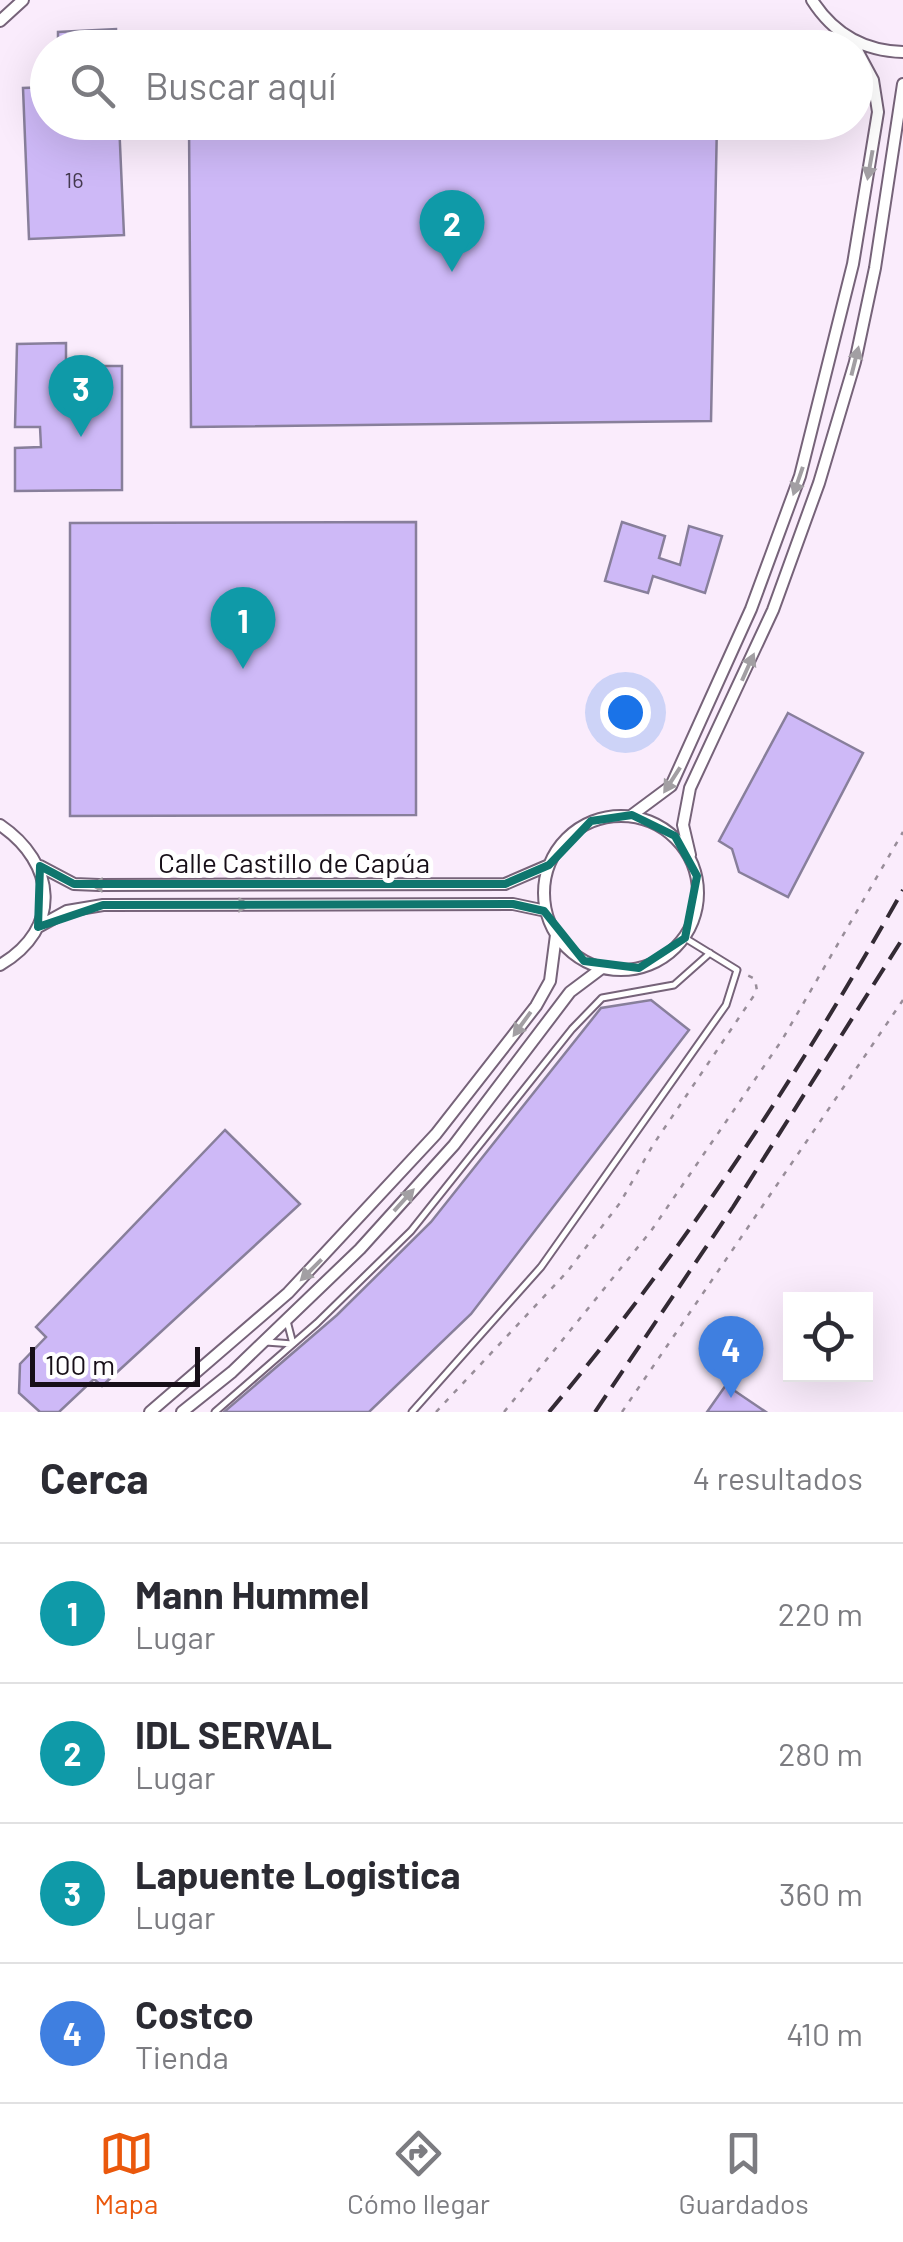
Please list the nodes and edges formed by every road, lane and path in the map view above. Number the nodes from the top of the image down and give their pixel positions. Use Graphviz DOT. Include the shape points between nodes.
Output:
graph roads {
  1 [pos="23,0"];
  2 [pos="812,0"];
  3 [pos="0,21"];
  4 [pos="839,30"];
  5 [pos="873,48"];
  6 [pos="903,52"];
  7 [pos="873,78"];
  8 [pos="903,84"];
  9 [pos="632,816"];
  10 [pos="0,825"];
  11 [pos="903,832"];
  12 [pos="690,855"];
  13 [pos="548,865"];
  14 [pos="40,866"];
  15 [pos="546,912"];
  16 [pos="38,927"];
  17 [pos="556,935"];
  18 [pos="685,938"];
  19 [pos="710,954"];
  20 [pos="0,965"];
  21 [pos="602,968"];
  22 [pos="737,970"];
  23 [pos="903,1000"];
  24 [pos="287,1320"];
  25 [pos="264,1342"];
  26 [pos="293,1344"];
  27 [pos="150,1412"];
  28 [pos="182,1412"];
  29 [pos="215,1412"];
  30 [pos="412,1412"];
  31 [pos="436,1412"];
  32 [pos="504,1412"];
  33 [pos="622,1412"];
  1 -- 3 [label="street"];
  2 -- 4 [label="street"];
  5 -- 6 [label="street"];
  7 -- 9 [label="street, one-way" via="878,112 854,264 800,476 751,609 671,786"];
  12 -- 8 [label="street, one-way" via="684,826 690,788 773,610 855,362"];
  9 -- 12 [label="street" via="655,822"];
  9 -- 13 [label="street" via="582,826"];
  10 -- 14 [label="street"];
  11 -- 32 [label="path" via="782,1040 651,1231"];
  12 -- 18 [label="street" via="699,897"];
  13 -- 14 [label="street, Calle Castillo de Capúa, one-way" via="505,884 176,885 74,884"];
  13 -- 15 [label="street"];
  14 -- 16 [label="street" via="44,907"];
  16 -- 15 [label="street, Calle Castillo de Capúa, one-way" via="67,911 103,906 512,904"];
  15 -- 17 [label="street"];
  16 -- 20 [label="street"];
  17 -- 21 [label="street" via="568,950"];
  17 -- 27 [label="street, one-way" via="550,980 536,1006 436,1134 288,1293"];
  18 -- 19 [label="lane"];
  18 -- 21 [label="street" via="656,962"];
  19 -- 22 [label="lane"];
  19 -- 26 [label="lane" via="674,985 602,998 411,1231"];
  24 -- 21 [label="street, one-way" via="454,1145 570,992"];
  22 -- 30 [label="lane" via="726,1005 541,1267"];
  22 -- 31 [label="path" via="755,979 757,991 620,1203 567,1272"];
  23 -- 33 [label="path"];
  24 -- 25 [label="street"];
  24 -- 26 [label="lane"];
  25 -- 26 [label="lane"];
  25 -- 28 [label="street"];
  26 -- 29 [label="lane"];
}
